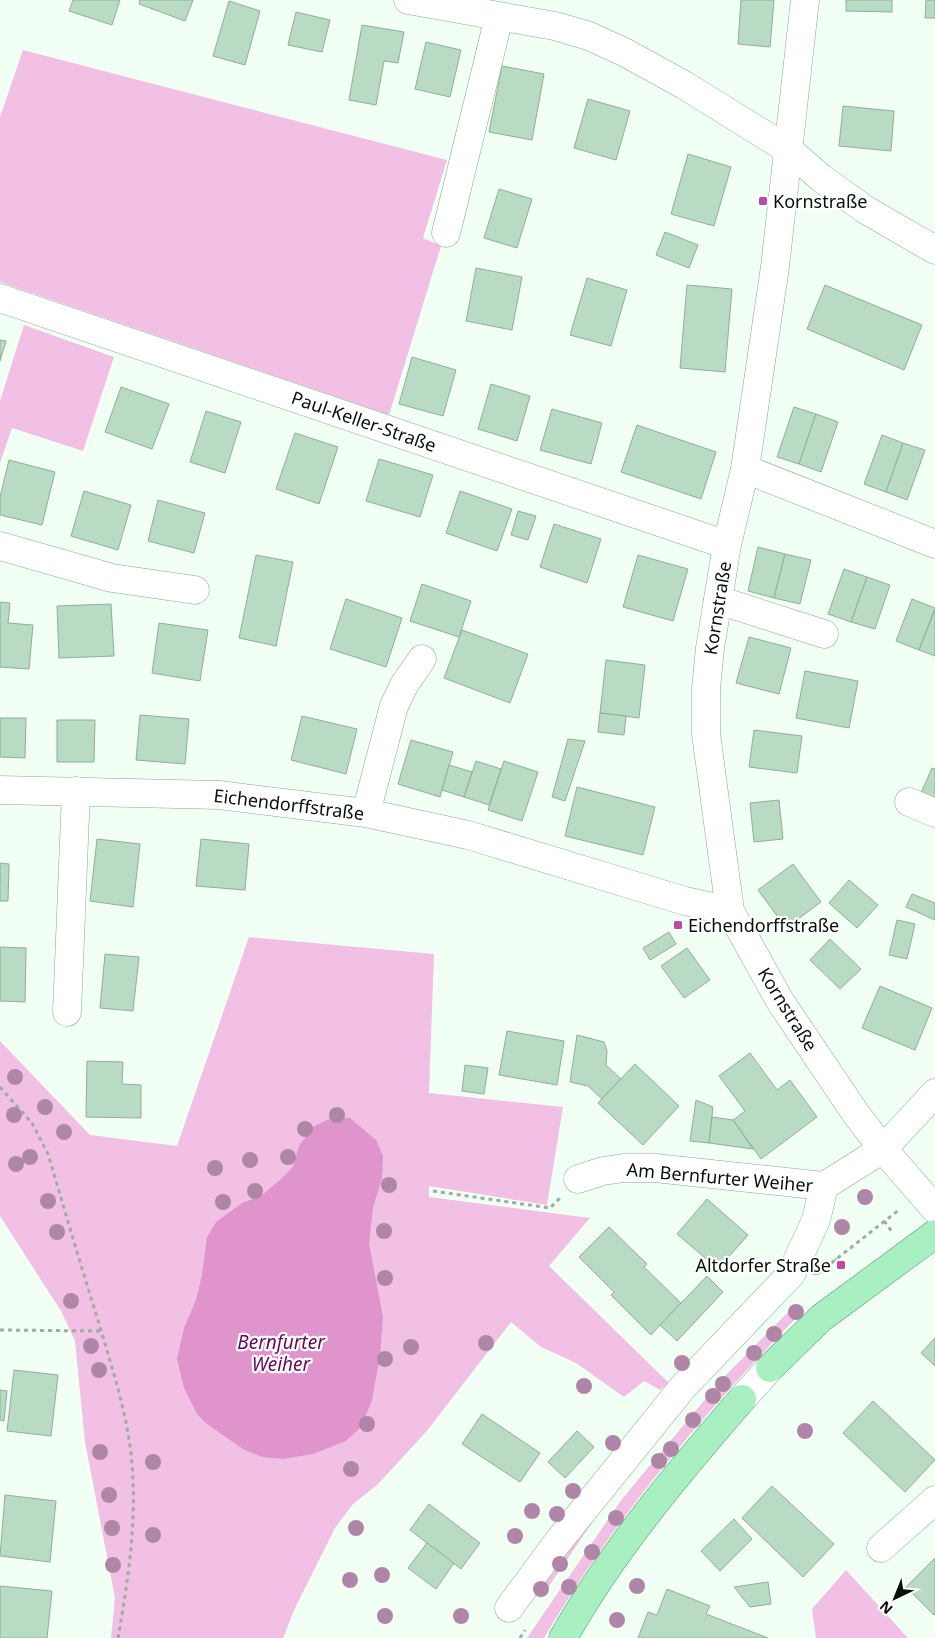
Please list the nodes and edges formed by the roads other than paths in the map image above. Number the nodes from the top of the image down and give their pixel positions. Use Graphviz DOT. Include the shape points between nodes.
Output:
graph roads {
  1 [pos="408,0"];
  2 [pos="805,0"];
  3 [pos="499,17"];
  4 [pos="789,150"];
  5 [pos="446,233"];
  6 [pos="935,250"];
  7 [pos="0,298"];
  8 [pos="745,469"];
  9 [pos="727,544"];
  10 [pos="935,544"];
  11 [pos="0,546"];
  12 [pos="195,590"];
  13 [pos="718,600"];
  14 [pos="824,634"];
  15 [pos="422,659"];
  16 [pos="0,790"];
  17 [pos="76,791"];
  18 [pos="908,802"];
  19 [pos="366,813"];
  20 [pos="935,813"];
  21 [pos="730,911"];
  22 [pos="67,1012"];
  23 [pos="935,1093"];
  24 [pos="883,1149"];
  25 [pos="578,1179"];
  26 [pos="824,1186"];
  27 [pos="928,1201"];
  28 [pos="935,1234"];
  29 [pos="770,1368"];
  30 [pos="742,1399"];
  31 [pos="935,1500"];
  32 [pos="881,1548"];
  33 [pos="509,1608"];
  34 [pos="563,1638"];
  1 -- 3 [label="street"];
  2 -- 4 [label="street, Kornstraße"];
  3 -- 4 [label="street" via="555,26 590,36 684,85"];
  3 -- 5 [label="street"];
  4 -- 6 [label="street" via="866,210"];
  4 -- 8 [label="street, Kornstraße"];
  7 -- 9 [label="street, Paul-Keller-Straße"];
  8 -- 9 [label="street, Kornstraße"];
  8 -- 10 [label="street"];
  9 -- 13 [label="street, Kornstraße"];
  11 -- 12 [label="street" via="112,578"];
  13 -- 14 [label="street"];
  13 -- 21 [label="street, Kornstraße" via="706,689 706,734"];
  15 -- 19 [label="street" via="394,706"];
  16 -- 17 [label="street, Eichendorffstraße"];
  17 -- 19 [label="street, Eichendorffstraße" via="219,794"];
  17 -- 22 [label="street"];
  18 -- 20 [label="street"];
  19 -- 21 [label="street, Eichendorffstraße" via="468,835 685,901"];
  21 -- 24 [label="street, Kornstraße" via="780,1000"];
  23 -- 24 [label="street, Am Bernfurter Weiher"];
  24 -- 26 [label="street, Am Bernfurter Weiher"];
  24 -- 27 [label="street, Kornstraße"];
  25 -- 26 [label="street, Am Bernfurter Weiher" via="603,1171 655,1168"];
  26 -- 33 [label="street" via="816,1220 791,1274 683,1387"];
  28 -- 29 [label="main road" via="821,1318"];
  29 -- 30 [label="street"];
  30 -- 34 [label="main road" via="613,1558"];
  31 -- 32 [label="street"];
}
